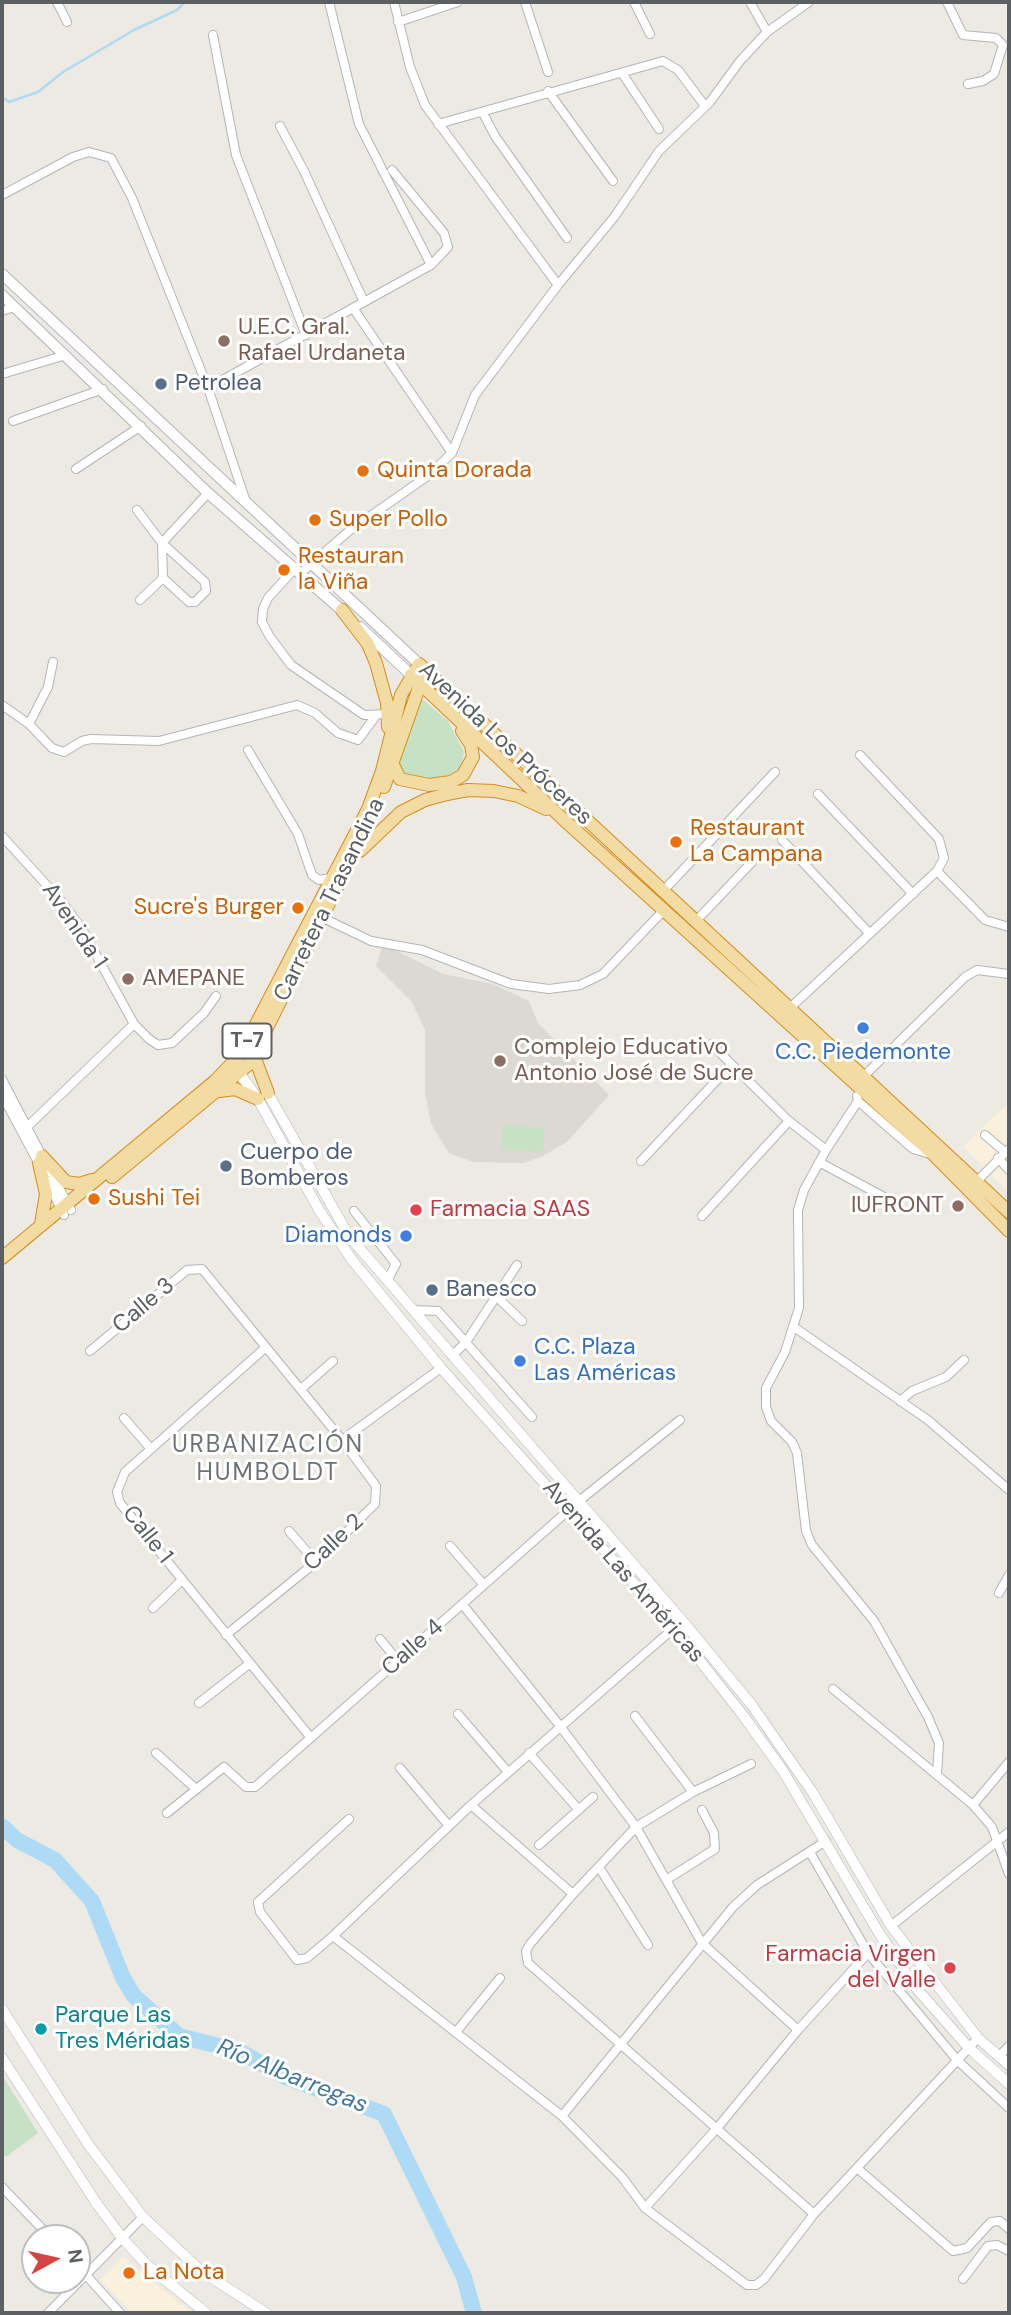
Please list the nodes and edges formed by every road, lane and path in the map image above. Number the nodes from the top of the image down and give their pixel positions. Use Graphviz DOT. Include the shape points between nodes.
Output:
graph roads {
  1 [pos="57,2"];
  2 [pos="329,2"];
  3 [pos="394,2"];
  4 [pos="457,2"];
  5 [pos="525,2"];
  6 [pos="634,2"];
  7 [pos="750,2"];
  8 [pos="809,2"];
  9 [pos="947,2"];
  10 [pos="67,22"];
  11 [pos="398,22"];
  12 [pos="767,32"];
  13 [pos="650,34"];
  14 [pos="213,35"];
  15 [pos="548,72"];
  16 [pos="622,72"];
  17 [pos="968,84"];
  18 [pos="548,91"];
  19 [pos="705,106"];
  20 [pos="483,113"];
  21 [pos="438,124"];
  22 [pos="280,126"];
  23 [pos="659,129"];
  24 [pos="392,170"];
  25 [pos="613,181"];
  26 [pos="2,195"];
  27 [pos="567,238"];
  28 [pos="431,265"];
  29 [pos="2,274"];
  30 [pos="558,285"];
  31 [pos="2,295"];
  32 [pos="364,302"];
  33 [pos="14,307"];
  34 [pos="353,308"];
  35 [pos="2,310"];
  36 [pos="306,335"];
  37 [pos="66,355"];
  38 [pos="2,374"];
  39 [pos="208,388"];
  40 [pos="103,389"];
  41 [pos="13,421"];
  42 [pos="141,426"];
  43 [pos="452,453"];
  44 [pos="76,469"];
  45 [pos="208,493"];
  46 [pos="247,505"];
  47 [pos="137,510"];
  48 [pos="162,543"];
  49 [pos="311,563"];
  50 [pos="299,570"];
  51 [pos="163,578"];
  52 [pos="140,600"];
  53 [pos="342,610"];
  54 [pos="53,662"];
  55 [pos="423,667"];
  56 [pos="415,679"];
  57 [pos="2,705"];
  58 [pos="382,716"];
  59 [pos="453,716"];
  60 [pos="29,724"];
  61 [pos="389,745"];
  62 [pos="248,750"];
  63 [pos="860,755"];
  64 [pos="393,765"];
  65 [pos="775,772"];
  66 [pos="818,794"];
  67 [pos="562,818"];
  68 [pos="2,836"];
  69 [pos="782,840"];
  70 [pos="352,858"];
  71 [pos="752,862"];
  72 [pos="937,871"];
  73 [pos="331,878"];
  74 [pos="665,889"];
  75 [pos="913,894"];
  76 [pos="664,910"];
  77 [pos="317,915"];
  78 [pos="697,920"];
  79 [pos="1009,927"];
  80 [pos="869,933"];
  81 [pos="1009,974"];
  82 [pos="216,996"];
  83 [pos="790,1007"];
  84 [pos="134,1024"];
  85 [pos="711,1044"];
  86 [pos="243,1063"];
  87 [pos="731,1065"];
  88 [pos="2,1079"];
  89 [pos="859,1081"];
  90 [pos="219,1091"];
  91 [pos="2,1095"];
  92 [pos="263,1096"];
  93 [pos="858,1101"];
  94 [pos="789,1121"];
  95 [pos="27,1127"];
  96 [pos="985,1135"];
  97 [pos="826,1150"];
  98 [pos="1007,1151"];
  99 [pos="933,1154"];
  100 [pos="998,1158"];
  101 [pos="41,1159"];
  102 [pos="641,1161"];
  103 [pos="819,1162"];
  104 [pos="1009,1170"];
  105 [pos="99,1177"];
  106 [pos="977,1181"];
  107 [pos="884,1198"];
  108 [pos="65,1209"];
  109 [pos="354,1211"];
  110 [pos="1009,1212"];
  111 [pos="702,1216"];
  112 [pos="40,1225"];
  113 [pos="1009,1231"];
  114 [pos="2,1258"];
  115 [pos="2,1265"];
  116 [pos="517,1265"];
  117 [pos="202,1269"];
  118 [pos="388,1279"];
  119 [pos="497,1297"];
  120 [pos="413,1310"];
  121 [pos="522,1321"];
  122 [pos="794,1327"];
  123 [pos="466,1342"];
  124 [pos="265,1348"];
  125 [pos="90,1352"];
  126 [pos="452,1356"];
  127 [pos="964,1360"];
  128 [pos="333,1362"];
  129 [pos="441,1368"];
  130 [pos="301,1389"];
  131 [pos="508,1390"];
  132 [pos="900,1401"];
  133 [pos="497,1406"];
  134 [pos="532,1416"];
  135 [pos="124,1419"];
  136 [pos="680,1420"];
  137 [pos="342,1440"];
  138 [pos="151,1449"];
  139 [pos="1009,1490"];
  140 [pos="579,1501"];
  141 [pos="571,1510"];
  142 [pos="289,1531"];
  143 [pos="450,1546"];
  144 [pos="316,1562"];
  145 [pos="1009,1575"];
  146 [pos="183,1580"];
  147 [pos="484,1586"];
  148 [pos="999,1592"];
  149 [pos="463,1605"];
  150 [pos="153,1608"];
  151 [pos="674,1628"];
  152 [pos="226,1635"];
  153 [pos="380,1639"];
  154 [pos="398,1661"];
  155 [pos="249,1664"];
  156 [pos="833,1689"];
  157 [pos="199,1703"];
  158 [pos="458,1714"];
  159 [pos="635,1716"];
  160 [pos="560,1726"];
  161 [pos="311,1738"];
  162 [pos="156,1753"];
  163 [pos="529,1753"];
  164 [pos="1009,1762"];
  165 [pos="751,1764"];
  166 [pos="400,1768"];
  167 [pos="508,1772"];
  168 [pos="937,1774"];
  169 [pos="196,1789"];
  170 [pos="693,1792"];
  171 [pos="593,1797"];
  172 [pos="471,1805"];
  173 [pos="973,1805"];
  174 [pos="579,1810"];
  175 [pos="702,1810"];
  176 [pos="167,1813"];
  177 [pos="349,1819"];
  178 [pos="449,1826"];
  179 [pos="635,1827"];
  180 [pos="1009,1832"];
  181 [pos="998,1839"];
  182 [pos="826,1842"];
  183 [pos="539,1845"];
  184 [pos="811,1854"];
  185 [pos="599,1867"];
  186 [pos="1009,1874"];
  187 [pos="666,1880"];
  188 [pos="573,1894"];
  189 [pos="891,1926"];
  190 [pos="333,1936"];
  191 [pos="702,1943"];
  192 [pos="648,1945"];
  193 [pos="868,1952"];
  194 [pos="500,1978"];
  195 [pos="2,2009"];
  196 [pos="798,2030"];
  197 [pos="456,2032"];
  198 [pos="978,2038"];
  199 [pos="621,2046"];
  200 [pos="1009,2046"];
  201 [pos="969,2048"];
  202 [pos="999,2056"];
  203 [pos="2,2058"];
  204 [pos="957,2060"];
  205 [pos="1009,2065"];
  206 [pos="1009,2084"];
  207 [pos="1009,2108"];
  208 [pos="562,2116"];
  209 [pos="718,2127"];
  210 [pos="856,2168"];
  211 [pos="2,2187"];
  212 [pos="645,2208"];
  213 [pos="814,2214"];
  214 [pos="143,2217"];
  215 [pos="38,2224"];
  216 [pos="1009,2229"];
  217 [pos="123,2239"];
  218 [pos="1009,2251"];
  219 [pos="91,2272"];
  220 [pos="963,2279"];
  221 [pos="91,2282"];
  222 [pos="68,2294"];
  223 [pos="48,2313"];
  224 [pos="120,2313"];
  225 [pos="206,2313"];
  226 [pos="266,2313"];
  1 -- 10 [label="street"];
  2 -- 28 [label="street" via="359,124"];
  3 -- 11 [label="street"];
  4 -- 11 [label="street"];
  5 -- 15 [label="street"];
  6 -- 13 [label="street"];
  7 -- 12 [label="street"];
  8 -- 12 [label="street"];
  9 -- 17 [label="street" via="963,35 996,38 1003,45 993,74 983,82"];
  11 -- 21 [label="street" via="410,67"];
  12 -- 19 [label="street"];
  14 -- 36 [label="street" via="236,155"];
  16 -- 18 [label="street"];
  16 -- 19 [label="street" via="670,63"];
  16 -- 23 [label="street"];
  18 -- 20 [label="street"];
  18 -- 25 [label="street"];
  19 -- 30 [label="street" via="659,151 615,216"];
  20 -- 21 [label="street"];
  20 -- 27 [label="street"];
  21 -- 30 [label="street"];
  22 -- 32 [label="street"];
  24 -- 28 [label="street" via="448,242 449,247"];
  26 -- 39 [label="street" via="72,157 89,152 111,158 132,198"];
  28 -- 32 [label="street"];
  29 -- 46 [label="main road, Avenida Los Próceres"];
  30 -- 43 [label="street" via="475,396"];
  31 -- 33 [label="main road, Avenida Los Próceres"];
  32 -- 34 [label="street"];
  33 -- 35 [label="street"];
  33 -- 37 [label="main road, Avenida Los Próceres"];
  34 -- 36 [label="street"];
  34 -- 43 [label="street"];
  36 -- 39 [label="street"];
  37 -- 38 [label="street"];
  37 -- 40 [label="main road, Avenida Los Próceres"];
  39 -- 46 [label="street"];
  40 -- 41 [label="street"];
  40 -- 42 [label="main road, Avenida Los Próceres"];
  42 -- 44 [label="street"];
  42 -- 45 [label="main road, Avenida Los Próceres"];
  43 -- 49 [label="street"];
  45 -- 48 [label="street"];
  45 -- 50 [label="main road, Avenida Los Próceres"];
  46 -- 49 [label="main road, Avenida Los Próceres"];
  47 -- 48 [label="street"];
  48 -- 51 [label="street"];
  48 -- 51 [label="street" via="207,587 195,602 190,601"];
  49 -- 50 [label="street"];
  49 -- 55 [label="main road, Avenida Los Próceres"];
  50 -- 53 [label="main road, Avenida Los Próceres"];
  50 -- 58 [label="street" via="268,598 262,622 291,665 364,715"];
  51 -- 52 [label="street"];
  53 -- 56 [label="main road, Avenida Los Próceres"];
  53 -- 58 [label="highway" via="368,644 383,685"];
  54 -- 60 [label="street" via="44,696"];
  55 -- 56 [label="highway, Carretera Trasandina / T-7"];
  55 -- 74 [label="highway, Avenida Los Próceres"];
  56 -- 59 [label="highway, Avenida Los Próceres"];
  56 -- 61 [label="highway, Carretera Trasandina / T-7" via="401,695"];
  56 -- 64 [label="highway, Carretera Trasandina / T-7"];
  57 -- 60 [label="street"];
  58 -- 60 [label="street" via="358,740 350,740 297,705 159,741 91,739 65,752 52,748"];
  58 -- 61 [label="highway"];
  59 -- 64 [label="highway" via="471,745 473,757 463,775 429,785 400,779"];
  59 -- 67 [label="highway, Avenida Los Próceres"];
  61 -- 73 [label="highway, Carretera Trasandina / T-7" via="368,809"];
  62 -- 73 [label="street" via="299,834 312,875 319,880"];
  63 -- 72 [label="street" via="939,839 944,858"];
  64 -- 70 [label="highway, Carretera Trasandina / T-7"];
  65 -- 74 [label="street"];
  66 -- 75 [label="street"];
  67 -- 70 [label="highway" via="519,796 457,792 401,812"];
  67 -- 76 [label="highway, Avenida Los Próceres"];
  68 -- 84 [label="street, Avenida 1" via="70,912"];
  69 -- 80 [label="street"];
  70 -- 77 [label="highway, Carretera Trasandina / T-7"];
  71 -- 78 [label="street"];
  72 -- 75 [label="street"];
  72 -- 79 [label="street" via="985,920"];
  73 -- 77 [label="highway, Carretera Trasandina / T-7"];
  74 -- 78 [label="highway, Avenida Los Próceres"];
  75 -- 80 [label="street"];
  76 -- 77 [label="street" via="603,974 580,985 549,989 511,984 422,950 371,941"];
  76 -- 89 [label="highway, Avenida Los Próceres"];
  77 -- 86 [label="highway, Carretera Trasandina / T-7"];
  78 -- 83 [label="highway, Avenida Los Próceres"];
  80 -- 83 [label="street"];
  81 -- 89 [label="street" via="977,970 964,977"];
  82 -- 84 [label="street" via="172,1044 159,1045"];
  83 -- 89 [label="highway, Avenida Los Próceres"];
  84 -- 95 [label="street"];
  85 -- 87 [label="street"];
  86 -- 90 [label="highway, Carretera Trasandina / T-7"];
  86 -- 92 [label="highway"];
  86 -- 92 [label="street, Avenida Las Américas"];
  86 -- 105 [label="highway, Carretera Trasandina / T-7"];
  87 -- 94 [label="street"];
  87 -- 102 [label="street"];
  88 -- 95 [label="street"];
  89 -- 93 [label="street"];
  89 -- 99 [label="highway, Avenida Los Próceres"];
  89 -- 106 [label="highway, Avenida Los Próceres"];
  90 -- 92 [label="highway" via="235,1089"];
  90 -- 108 [label="highway, Carretera Trasandina / T-7"];
  91 -- 101 [label="street"];
  92 -- 118 [label="street, Avenida Las Américas" via="349,1236"];
  92 -- 129 [label="street, Avenida Las Américas" via="334,1234"];
  93 -- 97 [label="street"];
  93 -- 99 [label="street" via="913,1149"];
  94 -- 97 [label="street"];
  94 -- 111 [label="street"];
  95 -- 101 [label="street"];
  96 -- 98 [label="street"];
  97 -- 103 [label="street"];
  98 -- 100 [label="street"];
  99 -- 113 [label="highway, Avenida Los Próceres"];
  100 -- 104 [label="street"];
  100 -- 106 [label="street"];
  101 -- 105 [label="highway" via="66,1182 79,1184"];
  101 -- 108 [label="street"];
  101 -- 112 [label="highway" via="46,1194"];
  103 -- 107 [label="street"];
  103 -- 122 [label="street" via="798,1210 800,1296"];
  105 -- 108 [label="highway, Carretera Trasandina / T-7"];
  106 -- 110 [label="highway, Avenida Los Próceres"];
  108 -- 112 [label="highway, Carretera Trasandina / T-7"];
  108 -- 115 [label="highway, Carretera Trasandina / T-7"];
  109 -- 118 [label="street" via="396,1264"];
  112 -- 114 [label="highway, Carretera Trasandina / T-7"];
  116 -- 119 [label="street"];
  117 -- 124 [label="street, Calle 2"];
  117 -- 125 [label="street, Calle 3" via="187,1270"];
  118 -- 120 [label="street, Avenida Las Américas"];
  119 -- 121 [label="street"];
  119 -- 123 [label="street"];
  120 -- 123 [label="street" via="438,1311"];
  120 -- 126 [label="street, Avenida Las Américas"];
  122 -- 132 [label="street"];
  122 -- 168 [label="street" via="766,1388 766,1407 771,1421 797,1453 806,1531 874,1621 928,1717 939,1743"];
  123 -- 126 [label="street"];
  123 -- 131 [label="street"];
  124 -- 130 [label="street, Calle 2"];
  124 -- 138 [label="street, Calle 1"];
  126 -- 133 [label="street, Avenida Las Américas"];
  127 -- 132 [label="street" via="946,1377"];
  128 -- 130 [label="street"];
  129 -- 137 [label="street"];
  129 -- 141 [label="street, Avenida Las Américas"];
  130 -- 137 [label="street, Calle 2"];
  131 -- 133 [label="street"];
  131 -- 134 [label="street"];
  132 -- 139 [label="street"];
  133 -- 140 [label="street, Avenida Las Américas"];
  135 -- 138 [label="street"];
  136 -- 140 [label="street, Calle 4"];
  137 -- 144 [label="street, Calle 2" via="376,1486 377,1498"];
  138 -- 146 [label="street, Calle 1" via="125,1472 117,1492 120,1503"];
  140 -- 141 [label="street, Calle 4"];
  140 -- 189 [label="street, Avenida Las Américas" via="751,1704 813,1793"];
  141 -- 147 [label="street, Calle 4"];
  141 -- 151 [label="street, Avenida Las Américas"];
  142 -- 144 [label="street"];
  143 -- 147 [label="street"];
  144 -- 152 [label="street, Calle 2"];
  145 -- 148 [label="street"];
  146 -- 150 [label="street"];
  146 -- 152 [label="street, Calle 1"];
  147 -- 149 [label="street, Calle 4"];
  149 -- 154 [label="street, Calle 4"];
  149 -- 160 [label="street"];
  151 -- 160 [label="street"];
  151 -- 182 [label="street, Avenida Las Américas" via="743,1714"];
  152 -- 155 [label="street, Calle 1"];
  153 -- 154 [label="street"];
  154 -- 161 [label="street, Calle 4"];
  155 -- 157 [label="street"];
  155 -- 161 [label="street, Calle 1"];
  156 -- 168 [label="street"];
  158 -- 167 [label="street"];
  159 -- 170 [label="street"];
  160 -- 163 [label="street"];
  160 -- 179 [label="street"];
  161 -- 169 [label="street, Calle 4" via="255,1787 246,1787 225,1767"];
  162 -- 169 [label="street"];
  163 -- 167 [label="street"];
  163 -- 174 [label="street"];
  164 -- 173 [label="street"];
  165 -- 170 [label="street"];
  166 -- 178 [label="street"];
  167 -- 172 [label="street"];
  168 -- 173 [label="street"];
  169 -- 176 [label="street"];
  170 -- 179 [label="street"];
  171 -- 174 [label="street"];
  172 -- 178 [label="street"];
  172 -- 188 [label="street"];
  173 -- 181 [label="street"];
  174 -- 183 [label="street"];
  175 -- 187 [label="street" via="714,1833 715,1849"];
  177 -- 190 [label="street" via="258,1905 297,1959 307,1958"];
  178 -- 190 [label="street"];
  179 -- 185 [label="street"];
  179 -- 187 [label="street"];
  180 -- 181 [label="street"];
  181 -- 186 [label="street"];
  181 -- 189 [label="street"];
  182 -- 184 [label="street"];
  182 -- 201 [label="street, Avenida Las Américas" via="917,1989"];
  184 -- 191 [label="street" via="757,1885"];
  184 -- 193 [label="street"];
  185 -- 188 [label="street"];
  185 -- 192 [label="street"];
  187 -- 191 [label="street"];
  188 -- 199 [label="street" via="530,1944 528,1963"];
  189 -- 198 [label="street, Avenida Las Américas"];
  190 -- 197 [label="street"];
  191 -- 196 [label="street"];
  191 -- 199 [label="street"];
  193 -- 196 [label="street"];
  193 -- 204 [label="street"];
  194 -- 197 [label="street"];
  195 -- 214 [label="street" via="88,2144"];
  196 -- 209 [label="street"];
  197 -- 208 [label="street"];
  198 -- 201 [label="street"];
  198 -- 202 [label="street, Avenida Las Américas"];
  199 -- 208 [label="street"];
  199 -- 209 [label="street"];
  200 -- 202 [label="street"];
  201 -- 204 [label="street"];
  201 -- 206 [label="street, Avenida Las Américas"];
  202 -- 205 [label="street, Avenida Las Américas"];
  203 -- 217 [label="street"];
  204 -- 207 [label="street"];
  204 -- 210 [label="street"];
  208 -- 212 [label="street" via="622,2177"];
  209 -- 212 [label="street"];
  209 -- 213 [label="street"];
  210 -- 213 [label="street"];
  210 -- 216 [label="street" via="953,2251 967,2248 991,2221 1000,2221"];
  211 -- 215 [label="street"];
  212 -- 213 [label="street" via="752,2286 764,2279"];
  214 -- 217 [label="street"];
  214 -- 226 [label="street" via="201,2271"];
  217 -- 219 [label="street"];
  217 -- 225 [label="street"];
  218 -- 220 [label="street" via="988,2246"];
  221 -- 224 [label="street"];
  222 -- 223 [label="street"];
}
